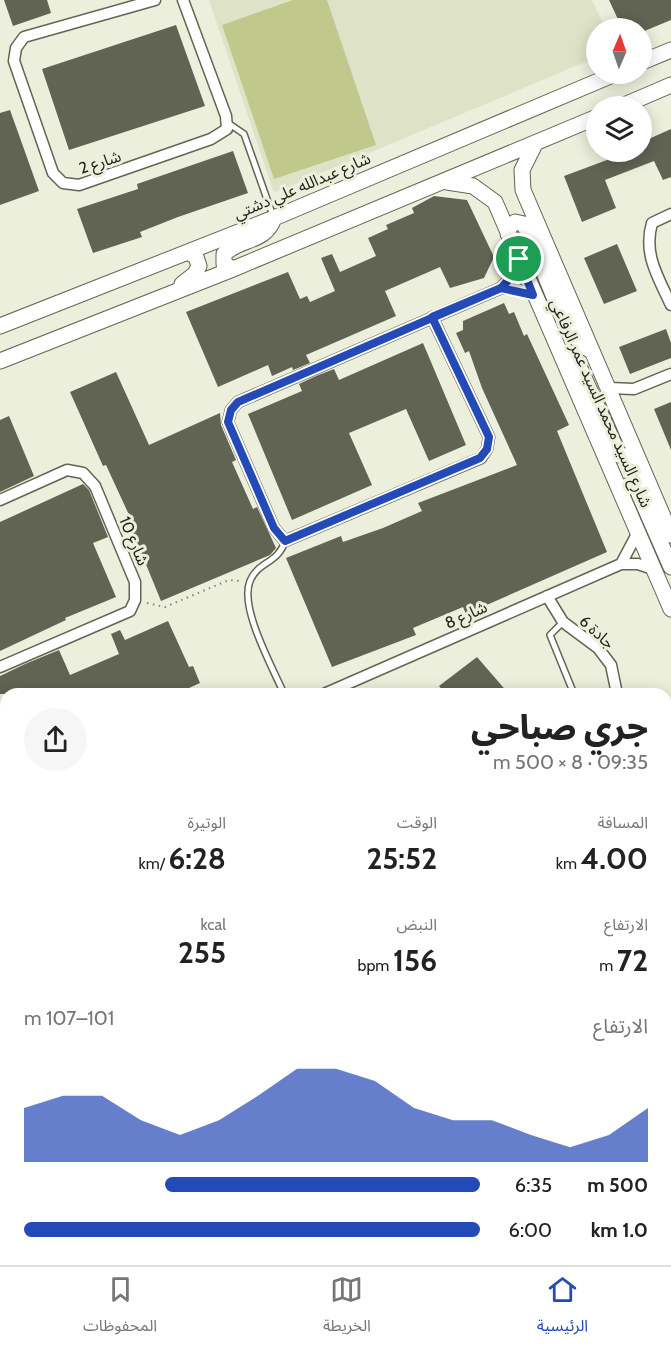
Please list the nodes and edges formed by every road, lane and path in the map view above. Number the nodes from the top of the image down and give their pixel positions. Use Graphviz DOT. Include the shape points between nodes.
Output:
graph roads {
  1 [pos="155,0"];
  2 [pos="183,0"];
  3 [pos="671,50"];
  4 [pos="652,58"];
  5 [pos="671,78"];
  6 [pos="591,84"];
  7 [pos="671,85"];
  8 [pos="645,96"];
  9 [pos="226,122"];
  10 [pos="586,122"];
  11 [pos="535,144"];
  12 [pos="438,184"];
  13 [pos="671,214"];
  14 [pos="274,218"];
  15 [pos="508,234"];
  16 [pos="188,252"];
  17 [pos="519,259"];
  18 [pos="233,269"];
  19 [pos="501,288"];
  20 [pos="533,295"];
  21 [pos="159,298"];
  22 [pos="671,305"];
  23 [pos="0,314"];
  24 [pos="432,317"];
  25 [pos="16,320"];
  26 [pos="0,326"];
  27 [pos="558,349"];
  28 [pos="591,351"];
  29 [pos="0,361"];
  30 [pos="671,374"];
  31 [pos="609,388"];
  32 [pos="634,389"];
  33 [pos="619,410"];
  34 [pos="634,449"];
  35 [pos="622,494"];
  36 [pos="0,500"];
  37 [pos="638,532"];
  38 [pos="671,535"];
  39 [pos="285,541"];
  40 [pos="621,564"];
  41 [pos="671,567"];
  42 [pos="653,569"];
  43 [pos="250,582"];
  44 [pos="547,596"];
  45 [pos="135,600"];
  46 [pos="671,609"];
  47 [pos="563,622"];
  48 [pos="0,667"];
  49 [pos="282,688"];
  50 [pos="350,688"];
  51 [pos="572,688"];
  52 [pos="616,688"];
  1 -- 9 [label="street, شارع 2" via="24,37 16,48 14,61 53,173 63,183 79,185 211,139 226,129"];
  2 -- 9 [label="street"];
  3 -- 4 [label="main road"];
  5 -- 8 [label="main road"];
  6 -- 14 [label="main road, شارع عبدالله علي دشتي"];
  7 -- 8 [label="main road"];
  9 -- 14 [label="lane" via="244,134"];
  10 -- 11 [label="main road"];
  11 -- 12 [label="main road"];
  11 -- 28 [label="main road, شارع السيد محمد السيد عمر الرفاعي" via="522,170 523,190"];
  12 -- 15 [label="main road, شارع السيد محمد السيد عمر الرفاعي" via="465,183 481,190 495,202"];
  12 -- 18 [label="main road"];
  13 -- 22 [label="street" via="652,223 647,239 650,259"];
  14 -- 16 [label="main road, شارع عبدالله علي دشتي"];
  14 -- 18 [label="main road" via="262,236 224,254 224,264"];
  15 -- 17 [label="main road, شارع السيد محمد السيد عمر الرفاعي"];
  15 -- 28 [label="main road" via="515,222 524,224 568,331"];
  16 -- 21 [label="main road" via="198,261 198,270"];
  16 -- 25 [label="main road, شارع عبدالله علي دشتي"];
  17 -- 19 [label="street" via="513,275"];
  17 -- 20 [label="main road, شارع السيد محمد السيد عمر الرفاعي"];
  18 -- 21 [label="main road"];
  19 -- 20 [label="street"];
  19 -- 24 [label="street"];
  20 -- 27 [label="main road, شارع السيد محمد السيد عمر الرفاعي"];
  21 -- 29 [label="main road"];
  23 -- 25 [label="main road"];
  24 -- 39 [label="street" via="238,402 231,410 228,422 274,528"];
  24 -- 39 [label="street" via="489,437 487,449 480,458"];
  25 -- 26 [label="main road, شارع عبدالله علي دشتي"];
  27 -- 34 [label="main road" via="578,364 619,455 630,457"];
  27 -- 35 [label="main road, شارع السيد محمد السيد عمر الرفاعي"];
  28 -- 31 [label="main road, شارع السيد محمد السيد عمر الرفاعي"];
  30 -- 32 [label="street"];
  31 -- 32 [label="street"];
  31 -- 33 [label="main road, شارع السيد محمد السيد عمر الرفاعي"];
  32 -- 33 [label="street"];
  33 -- 34 [label="main road, شارع السيد محمد السيد عمر الرفاعي"];
  34 -- 38 [label="main road, شارع السيد محمد السيد عمر الرفاعي"];
  35 -- 37 [label="main road, شارع السيد محمد السيد عمر الرفاعي"];
  35 -- 41 [label="main road" via="627,486 636,487"];
  36 -- 45 [label="street, شارع 10" via="67,470 83,473 95,486 135,582"];
  37 -- 40 [label="street"];
  37 -- 42 [label="main road, شارع السيد محمد السيد عمر الرفاعي"];
  39 -- 43 [label="lane" via="281,553 257,570"];
  40 -- 42 [label="street"];
  40 -- 44 [label="street, شارع 8"];
  42 -- 46 [label="main road, شارع السيد محمد السيد عمر الرفاعي"];
  43 -- 45 [label="path" via="229,580 165,607"];
  43 -- 49 [label="lane" via="250,611"];
  44 -- 47 [label="street, جادة 6"];
  44 -- 50 [label="street, شارع 8"];
  45 -- 48 [label="street" via="130,611"];
  47 -- 51 [label="lane" via="550,635"];
  47 -- 52 [label="street, جادة 6" via="598,648 611,665"];
}
